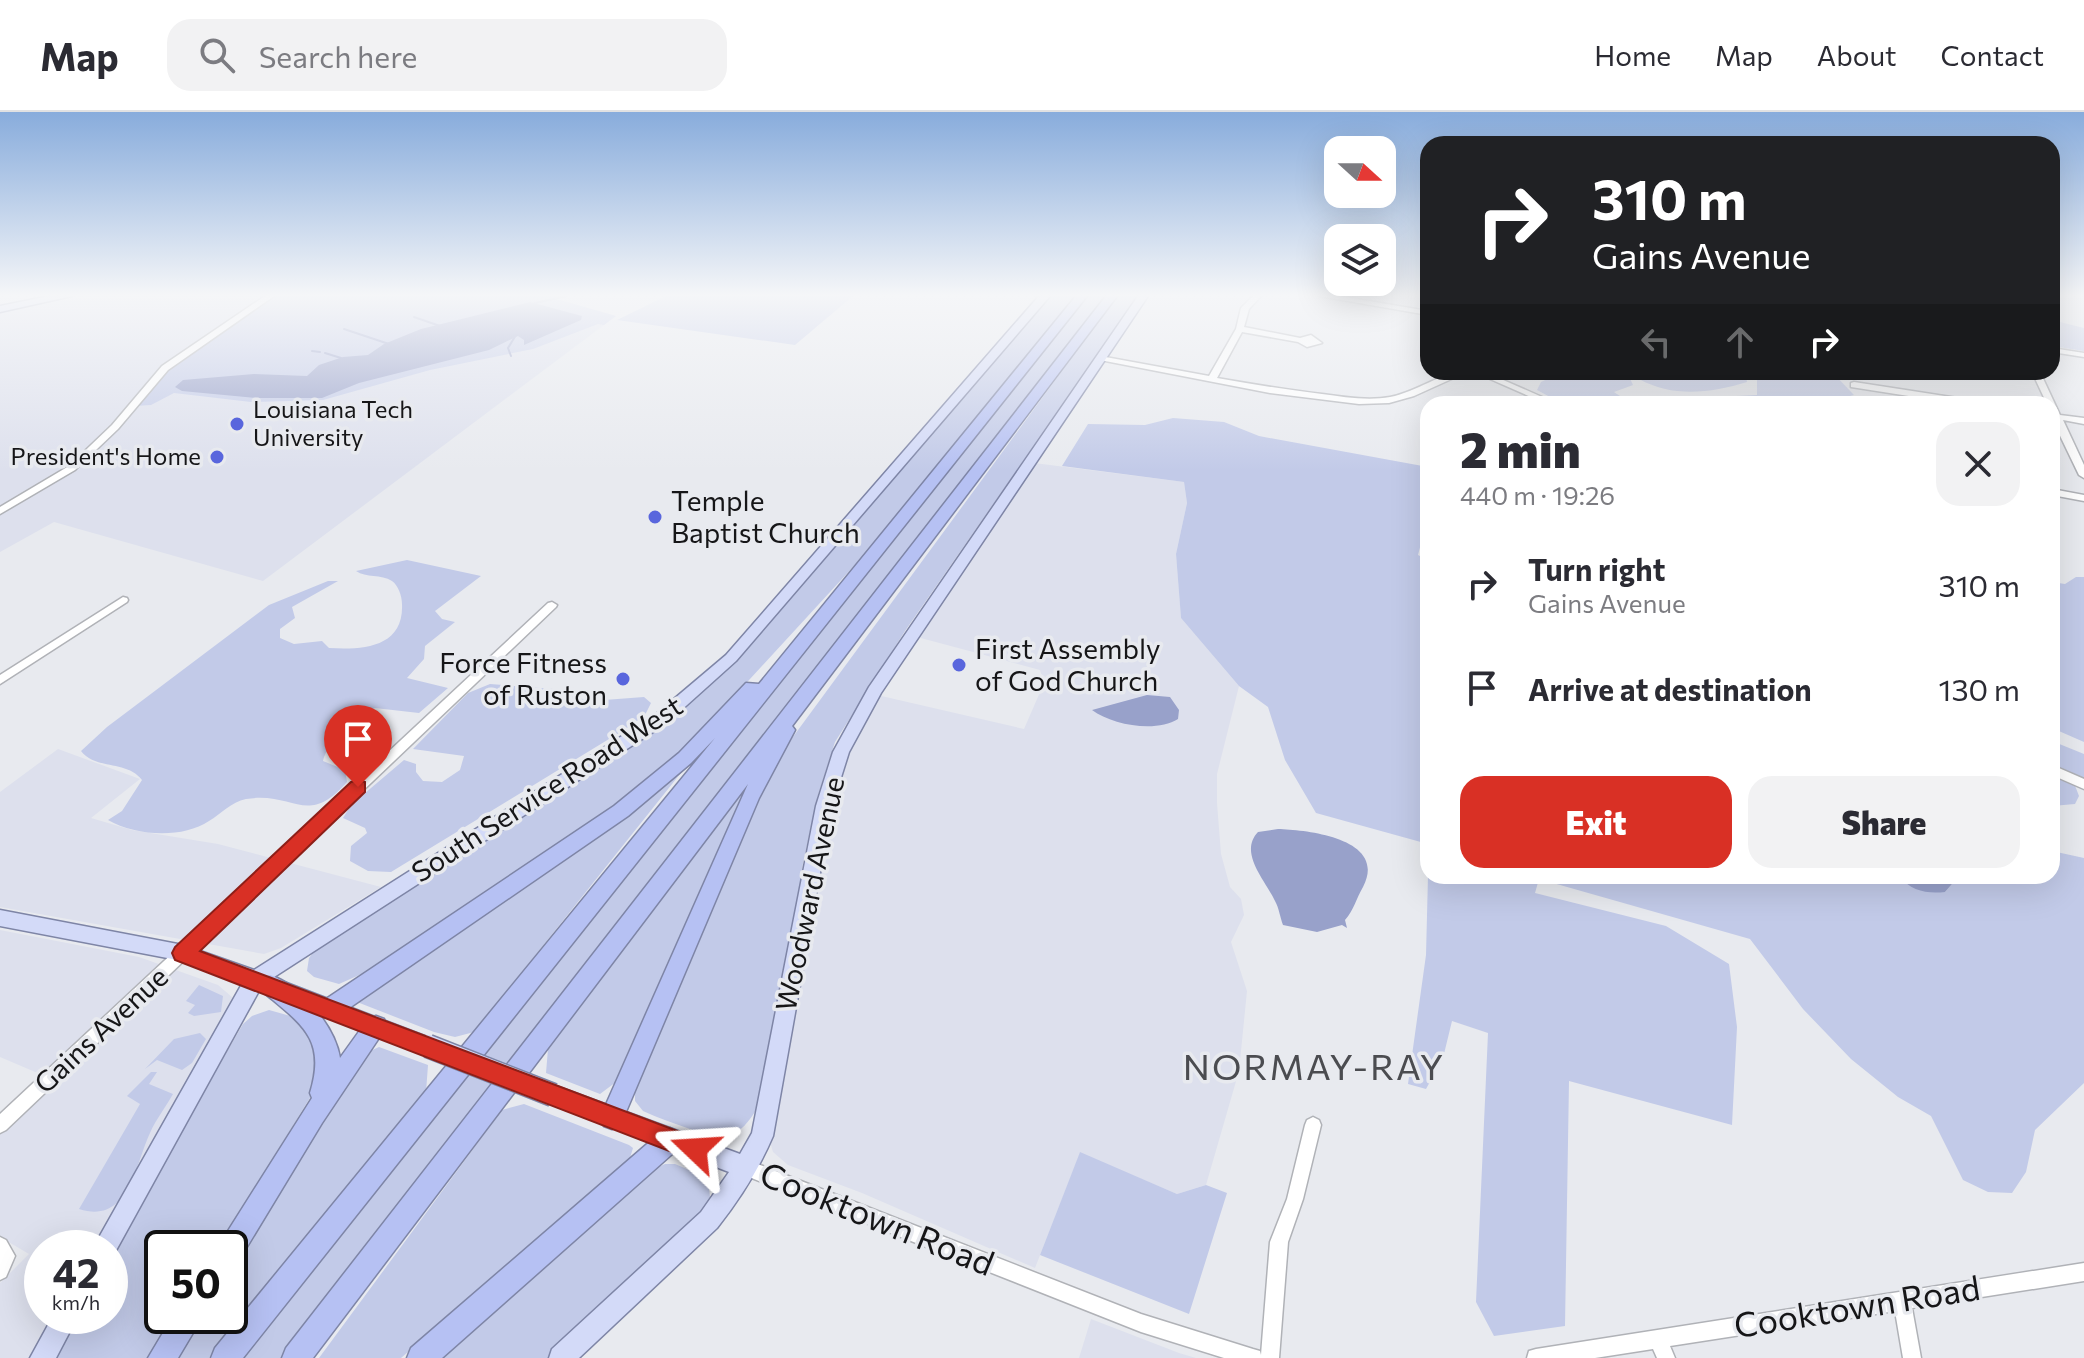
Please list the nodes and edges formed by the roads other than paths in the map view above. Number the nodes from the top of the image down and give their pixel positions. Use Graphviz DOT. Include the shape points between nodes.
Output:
graph roads {
  1 [pos="185,354"];
  2 [pos="995,354"];
  3 [pos="1035,354"];
  4 [pos="1067,354"];
  5 [pos="1103,354"];
  6 [pos="1226,354"];
  7 [pos="1100,358"];
  8 [pos="1212,379"];
  9 [pos="1442,380"];
  10 [pos="1497,380"];
  11 [pos="1854,385"];
  12 [pos="1535,396"];
  13 [pos="1925,396"];
  14 [pos="2060,413"];
  15 [pos="2084,421"];
  16 [pos="2060,425"];
  17 [pos="2084,475"];
  18 [pos="2060,494"];
  19 [pos="2084,498"];
  20 [pos="0,511"];
  21 [pos="123,600"];
  22 [pos="552,605"];
  23 [pos="817,624"];
  24 [pos="0,680"];
  25 [pos="811,684"];
  26 [pos="2060,774"];
  27 [pos="2084,784"];
  28 [pos="0,918"];
  29 [pos="183,953"];
  30 [pos="262,982"];
  31 [pos="331,1008"];
  32 [pos="376,1026"];
  33 [pos="314,1115"];
  34 [pos="612,1118"];
  35 [pos="0,1125"];
  36 [pos="1313,1125"];
  37 [pos="670,1140"];
  38 [pos="745,1167"];
  39 [pos="116,1230"];
  40 [pos="243,1230"];
  41 [pos="2084,1272"];
  42 [pos="1902,1300"];
  43 [pos="56,1334"];
  44 [pos="177,1334"];
  45 [pos="1658,1339"];
  46 [pos="1223,1354"];
  47 [pos="42,1358"];
  48 [pos="162,1358"];
  49 [pos="225,1358"];
  50 [pos="296,1358"];
  51 [pos="421,1358"];
  52 [pos="561,1358"];
  53 [pos="1253,1358"];
  54 [pos="1270,1358"];
  55 [pos="1536,1358"];
  56 [pos="1666,1358"];
  57 [pos="1912,1358"];
  1 -- 20 [label="street" via="165,368 72,468"];
  2 -- 30 [label="main road, South Service Road West" via="731,658 694,692"];
  3 -- 23 [label="highway"];
  4 -- 25 [label="highway"];
  5 -- 7 [label="main road, Woodward Avenue"];
  6 -- 8 [label="street"];
  7 -- 8 [label="street"];
  7 -- 38 [label="main road, Woodward Avenue" via="874,691 841,752 821,820 762,1136"];
  8 -- 9 [label="street" via="1325,397 1389,400"];
  10 -- 12 [label="street"];
  11 -- 13 [label="street"];
  14 -- 15 [label="street"];
  16 -- 17 [label="street"];
  18 -- 19 [label="street"];
  21 -- 24 [label="street"];
  22 -- 29 [label="street, Gains Avenue"];
  23 -- 31 [label="highway" via="650,788"];
  23 -- 49 [label="highway"];
  25 -- 34 [label="highway" via="750,798"];
  25 -- 50 [label="highway"];
  26 -- 27 [label="street"];
  28 -- 29 [label="main road, Cooktown Road"];
  29 -- 30 [label="main road, Cooktown Road"];
  29 -- 35 [label="street, Gains Avenue"];
  30 -- 31 [label="main road, Cooktown Road"];
  30 -- 33 [label="highway" via="318,1026 327,1044 327,1079"];
  30 -- 39 [label="main road, South Service Road West"];
  31 -- 32 [label="main road, Cooktown Road"];
  32 -- 33 [label="highway"];
  32 -- 34 [label="main road, Cooktown Road, bridge"];
  33 -- 40 [label="highway"];
  34 -- 37 [label="main road, Cooktown Road"];
  36 -- 54 [label="street" via="1279,1242"];
  37 -- 38 [label="main road, Cooktown Road"];
  37 -- 51 [label="highway"];
  38 -- 46 [label="street, Cooktown Road"];
  38 -- 52 [label="main road, Woodward Avenue" via="709,1220"];
  41 -- 42 [label="street, Cooktown Road"];
  42 -- 45 [label="street, Cooktown Road"];
  42 -- 57 [label="street"];
  43 -- 47 [label="main road"];
  44 -- 48 [label="highway"];
  45 -- 55 [label="street, Cooktown Road"];
  45 -- 56 [label="street"];
  46 -- 53 [label="street, Cooktown Road"];
}
